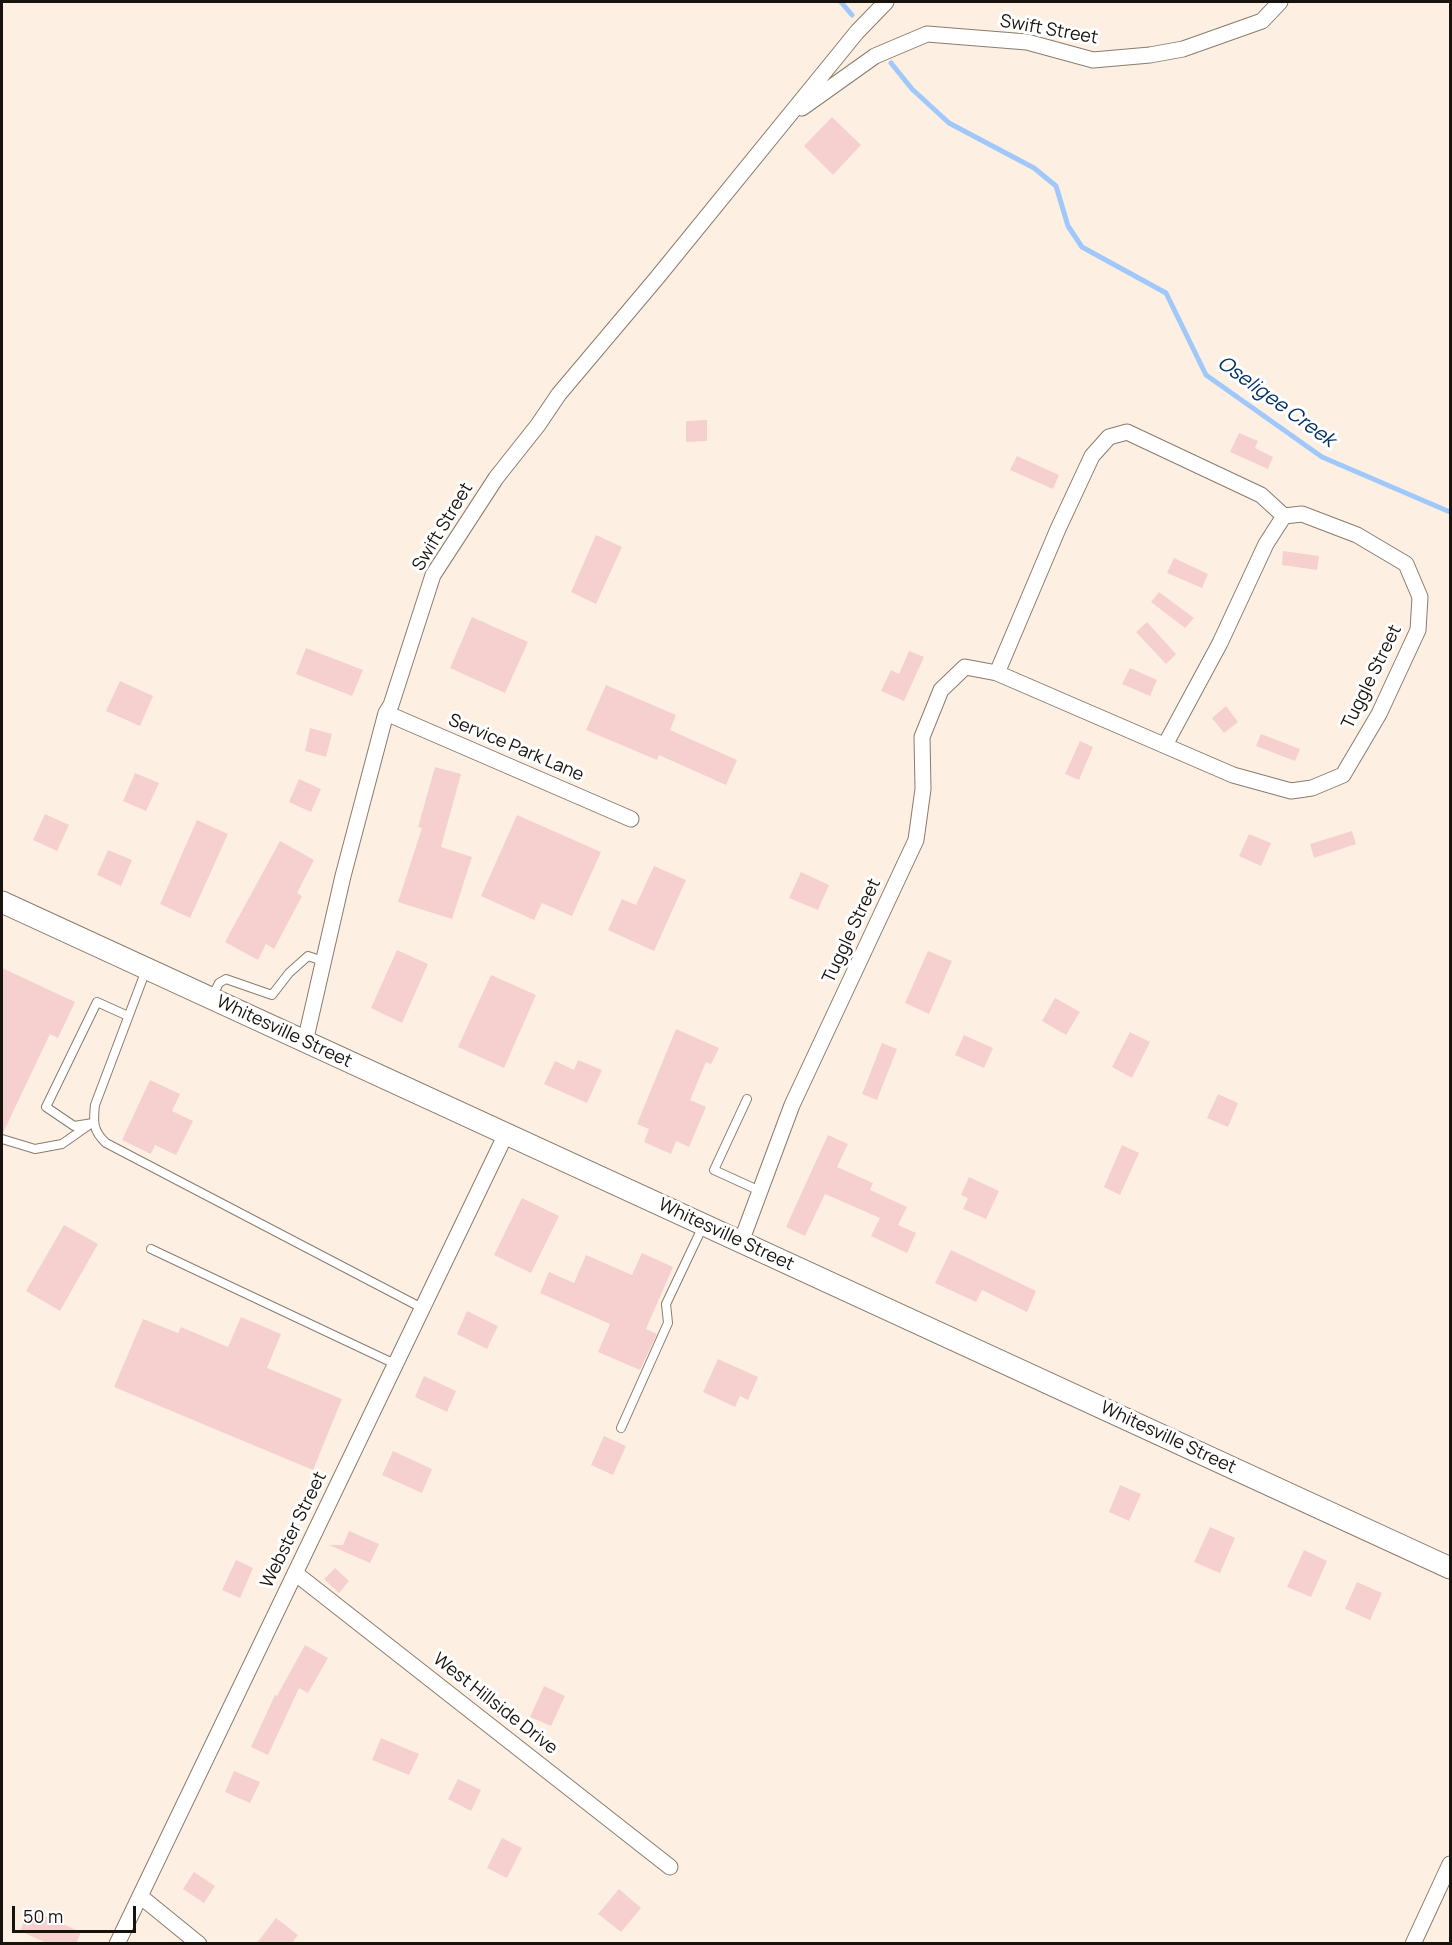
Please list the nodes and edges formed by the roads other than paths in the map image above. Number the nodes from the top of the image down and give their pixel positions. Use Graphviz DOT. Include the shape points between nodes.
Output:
graph roads {
  1 [pos="886,2"];
  2 [pos="1280,2"];
  3 [pos="785,120"];
  4 [pos="1284,516"];
  5 [pos="997,673"];
  6 [pos="386,713"];
  7 [pos="1165,745"];
  8 [pos="631,819"];
  9 [pos="2,903"];
  10 [pos="323,961"];
  11 [pos="146,969"];
  12 [pos="211,999"];
  13 [pos="128,1016"];
  14 [pos="305,1042"];
  15 [pos="747,1099"];
  16 [pos="93,1123"];
  17 [pos="506,1134"];
  18 [pos="2,1139"];
  19 [pos="760,1191"];
  20 [pos="704,1225"];
  21 [pos="741,1242"];
  22 [pos="151,1249"];
  23 [pos="422,1308"];
  24 [pos="395,1364"];
  25 [pos="621,1428"];
  26 [pos="1450,1568"];
  27 [pos="295,1573"];
  28 [pos="1450,1864"];
  29 [pos="670,1867"];
  30 [pos="140,1896"];
  31 [pos="117,1944"];
  32 [pos="200,1944"];
  33 [pos="1413,1944"];
  1 -- 3 [label="street, Swift Street"];
  2 -- 3 [label="street, Swift Street" via="1262,21 1183,49 1150,55 1093,60 1027,42 927,34 875,56"];
  3 -- 6 [label="street, Swift Street" via="559,394 496,478 433,575"];
  4 -- 5 [label="street" via="1261,495 1127,432 1109,436 1092,456"];
  4 -- 7 [label="street" via="1266,544 1220,644"];
  4 -- 7 [label="street, Tuggle Street" via="1302,514 1357,535 1406,564 1420,597 1418,630 1379,714 1343,775 1312,788 1290,791 1233,775"];
  5 -- 7 [label="street, Tuggle Street"];
  5 -- 19 [label="street, Tuggle Street" via="965,667 941,690 922,737 923,789 916,840 792,1106"];
  6 -- 8 [label="street, Service Park Lane"];
  6 -- 10 [label="street, Swift Street"];
  9 -- 11 [label="main road, Whitesville Street"];
  10 -- 12 [label="lane" via="308,956 272,995 226,979 219,983"];
  10 -- 14 [label="street, Swift Street"];
  11 -- 12 [label="main road, Whitesville Street"];
  11 -- 13 [label="lane"];
  12 -- 14 [label="main road, Whitesville Street"];
  13 -- 16 [label="lane" via="95,1105"];
  13 -- 16 [label="lane" via="97,1002 46,1107 74,1126"];
  14 -- 17 [label="main road, Whitesville Street"];
  15 -- 19 [label="lane" via="714,1170"];
  16 -- 18 [label="lane" via="62,1144 35,1149"];
  16 -- 23 [label="lane" via="96,1134 106,1143"];
  17 -- 20 [label="main road, Whitesville Street"];
  17 -- 23 [label="street, Webster Street"];
  19 -- 21 [label="street, Tuggle Street"];
  20 -- 21 [label="main road, Whitesville Street"];
  20 -- 25 [label="lane" via="666,1304 668,1323"];
  21 -- 26 [label="main road, Whitesville Street"];
  22 -- 24 [label="lane"];
  23 -- 24 [label="street, Webster Street"];
  24 -- 27 [label="street, Webster Street"];
  27 -- 29 [label="street, West Hillside Drive"];
  27 -- 30 [label="street, Webster Street"];
  28 -- 33 [label="street"];
  30 -- 31 [label="street, Webster Street"];
  30 -- 32 [label="street"];
}
